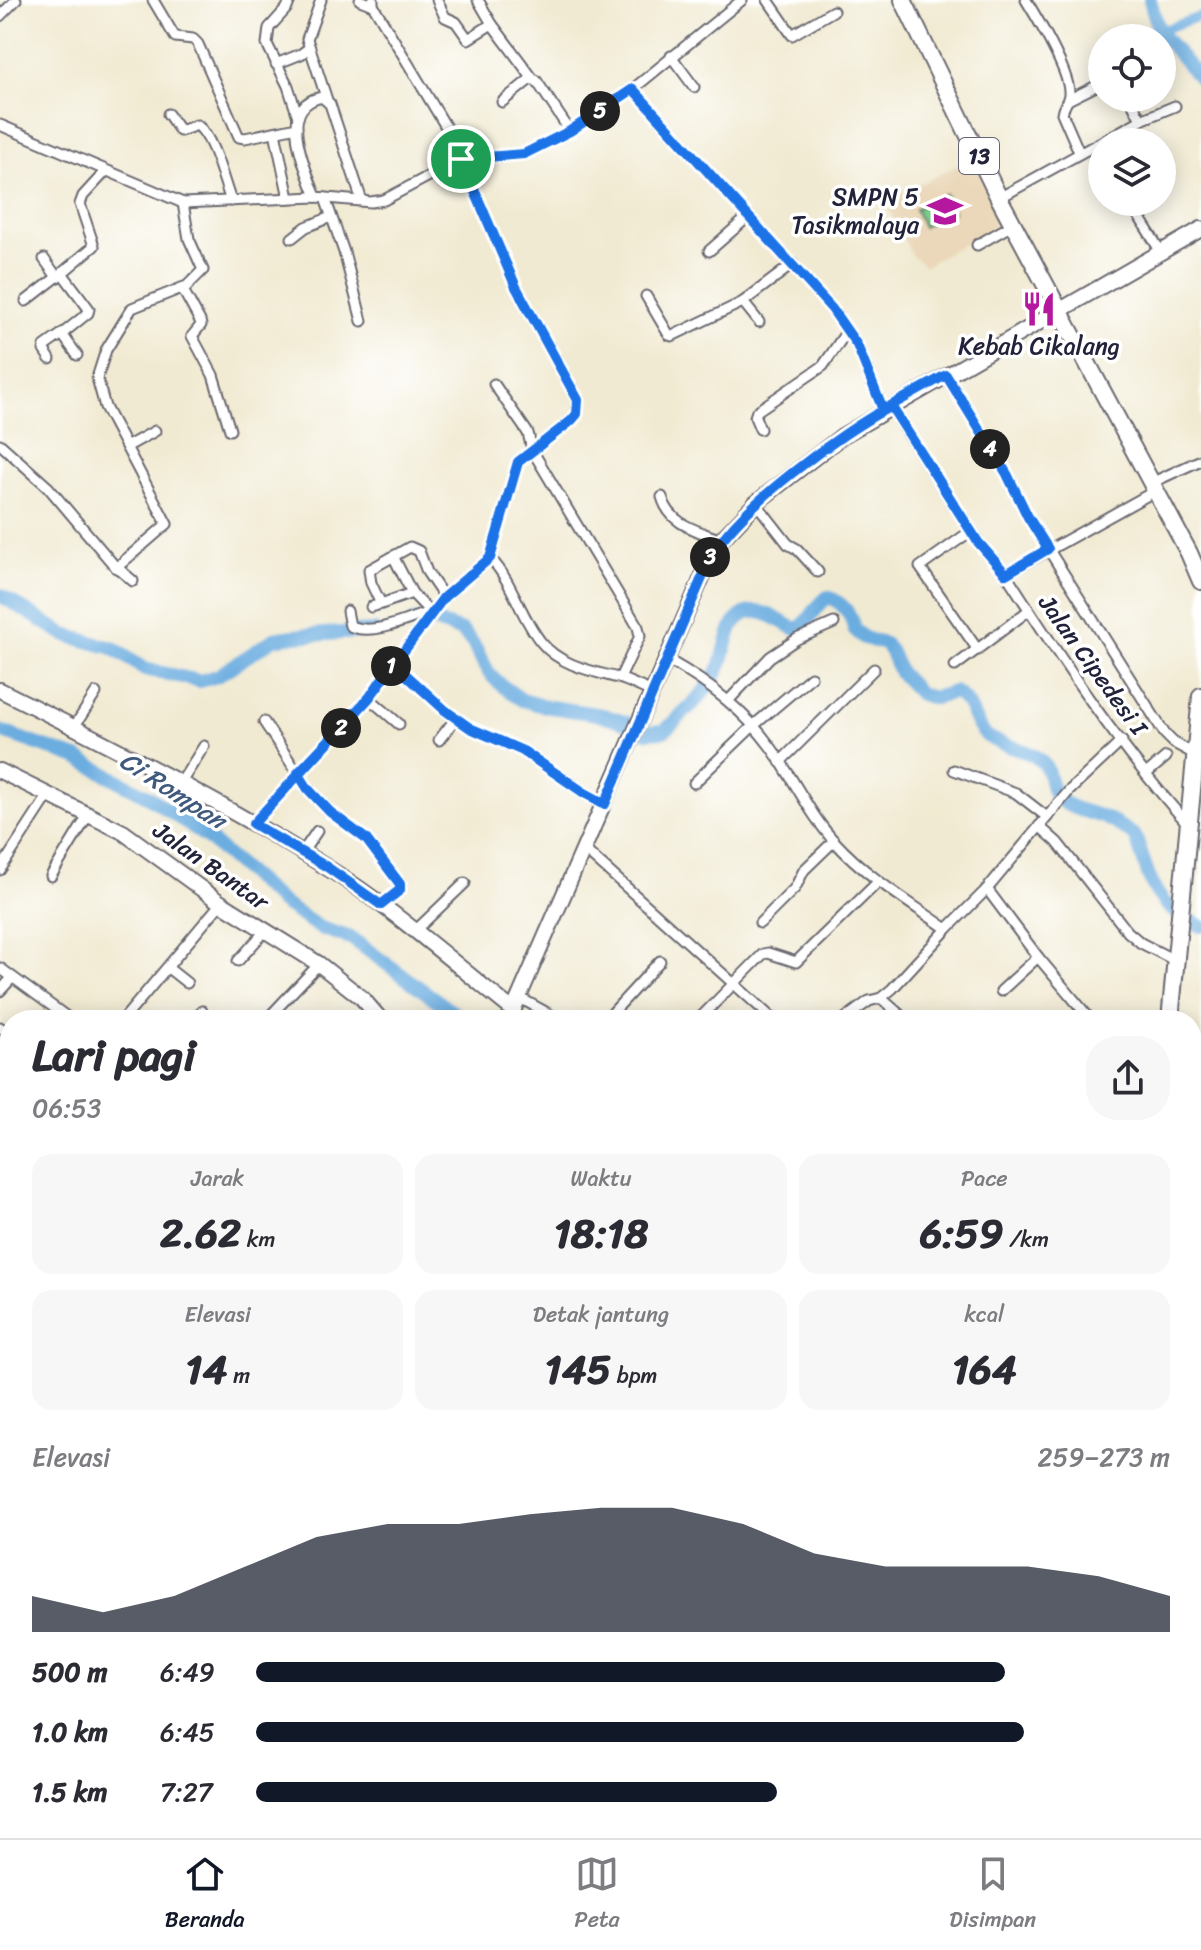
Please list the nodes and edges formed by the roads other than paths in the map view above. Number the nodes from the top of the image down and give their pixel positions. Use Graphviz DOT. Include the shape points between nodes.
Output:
graph roads {
  1 [pos="16,0"];
  2 [pos="155,0"];
  3 [pos="290,0"];
  4 [pos="321,0"];
  5 [pos="360,0"];
  6 [pos="437,0"];
  7 [pos="478,0"];
  8 [pos="768,0"];
  9 [pos="903,0"];
  10 [pos="1026,0"];
  11 [pos="738,2"];
  12 [pos="373,3"];
  13 [pos="833,11"];
  14 [pos="0,16"];
  15 [pos="492,24"];
  16 [pos="305,51"];
  17 [pos="671,56"];
  18 [pos="276,64"];
  19 [pos="533,79"];
  20 [pos="694,87"];
  21 [pos="633,89"];
  22 [pos="1088,90"];
  23 [pos="327,100"];
  24 [pos="1068,100"];
  25 [pos="502,102"];
  26 [pos="1137,112"];
  27 [pos="1160,112"];
  28 [pos="168,114"];
  29 [pos="1141,120"];
  30 [pos="297,122"];
  31 [pos="0,125"];
  32 [pos="570,131"];
  33 [pos="275,132"];
  34 [pos="298,143"];
  35 [pos="278,147"];
  36 [pos="1079,152"];
  37 [pos="461,159"];
  38 [pos="105,172"];
  39 [pos="321,197"];
  40 [pos="289,198"];
  41 [pos="999,198"];
  42 [pos="231,201"];
  43 [pos="362,201"];
  44 [pos="183,203"];
  45 [pos="749,216"];
  46 [pos="1139,216"];
  47 [pos="331,217"];
  48 [pos="1012,225"];
  49 [pos="1201,229"];
  50 [pos="292,238"];
  51 [pos="977,245"];
  52 [pos="709,251"];
  53 [pos="1161,252"];
  54 [pos="44,259"];
  55 [pos="793,264"];
  56 [pos="60,275"];
  57 [pos="184,287"];
  58 [pos="646,296"];
  59 [pos="26,301"];
  60 [pos="743,302"];
  61 [pos="1058,311"];
  62 [pos="362,321"];
  63 [pos="759,322"];
  64 [pos="847,331"];
  65 [pos="62,334"];
  66 [pos="77,355"];
  67 [pos="50,359"];
  68 [pos="946,375"];
  69 [pos="494,384"];
  70 [pos="887,408"];
  71 [pos="760,429"];
  72 [pos="230,430"];
  73 [pos="155,431"];
  74 [pos="0,444"];
  75 [pos="128,446"];
  76 [pos="532,450"];
  77 [pos="1201,460"];
  78 [pos="1153,487"];
  79 [pos="662,497"];
  80 [pos="756,503"];
  81 [pos="971,531"];
  82 [pos="721,540"];
  83 [pos="1048,549"];
  84 [pos="393,556"];
  85 [pos="490,558"];
  86 [pos="116,568"];
  87 [pos="818,572"];
  88 [pos="1006,574"];
  89 [pos="133,581"];
  90 [pos="1201,581"];
  91 [pos="412,593"];
  92 [pos="444,597"];
  93 [pos="347,611"];
  94 [pos="1028,611"];
  95 [pos="428,618"];
  96 [pos="834,623"];
  97 [pos="978,650"];
  98 [pos="668,660"];
  99 [pos="393,663"];
  100 [pos="955,666"];
  101 [pos="874,669"];
  102 [pos="811,677"];
  103 [pos="620,678"];
  104 [pos="0,690"];
  105 [pos="653,692"];
  106 [pos="96,693"];
  107 [pos="1201,696"];
  108 [pos="369,698"];
  109 [pos="728,701"];
  110 [pos="456,718"];
  111 [pos="264,722"];
  112 [pos="399,724"];
  113 [pos="753,726"];
  114 [pos="74,727"];
  115 [pos="439,740"];
  116 [pos="1122,741"];
  117 [pos="204,746"];
  118 [pos="1196,755"];
  119 [pos="1166,757"];
  120 [pos="780,762"];
  121 [pos="954,770"];
  122 [pos="0,771"];
  123 [pos="298,773"];
  124 [pos="1146,774"];
  125 [pos="694,783"];
  126 [pos="180,784"];
  127 [pos="48,796"];
  128 [pos="605,804"];
  129 [pos="89,814"];
  130 [pos="1047,817"];
  131 [pos="253,824"];
  132 [pos="1188,824"];
  133 [pos="1039,826"];
  134 [pos="317,831"];
  135 [pos="834,841"];
  136 [pos="585,850"];
  137 [pos="302,853"];
  138 [pos="0,870"];
  139 [pos="51,876"];
  140 [pos="878,882"];
  141 [pos="465,883"];
  142 [pos="987,889"];
  143 [pos="221,903"];
  144 [pos="381,905"];
  145 [pos="760,923"];
  146 [pos="947,929"];
  147 [pos="266,930"];
  148 [pos="414,932"];
  149 [pos="1038,957"];
  150 [pos="238,961"];
  151 [pos="660,961"];
  152 [pos="1176,961"];
  153 [pos="319,964"];
  154 [pos="0,968"];
  155 [pos="168,968"];
  156 [pos="12,978"];
  157 [pos="187,983"];
  158 [pos="734,984"];
  159 [pos="0,991"];
  160 [pos="1001,991"];
  161 [pos="881,998"];
  162 [pos="514,1009"];
  163 [pos="57,1010"];
  164 [pos="132,1010"];
  165 [pos="276,1010"];
  166 [pos="372,1010"];
  167 [pos="615,1010"];
  168 [pos="708,1010"];
  169 [pos="763,1010"];
  170 [pos="857,1010"];
  171 [pos="895,1010"];
  172 [pos="1083,1010"];
  173 [pos="1171,1010"];
  1 -- 14 [label="street"];
  2 -- 33 [label="street" via="175,37 198,44 237,134 245,138"];
  3 -- 18 [label="street" via="267,36"];
  4 -- 16 [label="street"];
  5 -- 12 [label="street"];
  6 -- 15 [label="street" via="445,17 468,39"];
  7 -- 15 [label="street"];
  8 -- 13 [label="street" via="792,35"];
  9 -- 41 [label="highway, 13"];
  10 -- 24 [label="street" via="1049,38 1069,88"];
  11 -- 17 [label="street"];
  12 -- 37 [label="street"];
  15 -- 19 [label="street"];
  16 -- 18 [label="street"];
  16 -- 23 [label="street"];
  17 -- 20 [label="street"];
  17 -- 21 [label="street"];
  18 -- 30 [label="street"];
  19 -- 25 [label="street"];
  19 -- 32 [label="street"];
  21 -- 32 [label="street"];
  21 -- 45 [label="street, Jalan Cipedesi I"];
  22 -- 24 [label="street"];
  23 -- 30 [label="street" via="309,101"];
  23 -- 43 [label="street"];
  24 -- 36 [label="street" via="1062,113"];
  26 -- 29 [label="street"];
  27 -- 29 [label="street"];
  28 -- 42 [label="street" via="180,131 197,125 202,130"];
  29 -- 36 [label="street"];
  30 -- 33 [label="street"];
  30 -- 34 [label="street"];
  31 -- 38 [label="street"];
  32 -- 37 [label="street" via="524,154"];
  33 -- 35 [label="street"];
  34 -- 35 [label="street"];
  34 -- 39 [label="street"];
  35 -- 40 [label="street"];
  36 -- 41 [label="street"];
  37 -- 43 [label="street" via="384,200"];
  37 -- 76 [label="street" via="516,287 578,400 571,421"];
  38 -- 44 [label="street"];
  38 -- 56 [label="street" via="80,204 94,246"];
  39 -- 40 [label="street"];
  39 -- 43 [label="street"];
  39 -- 47 [label="street"];
  40 -- 42 [label="street"];
  41 -- 48 [label="highway, 13"];
  42 -- 44 [label="street"];
  44 -- 57 [label="street" via="189,239 203,270"];
  45 -- 52 [label="street"];
  45 -- 55 [label="street, Jalan Cipedesi I"];
  46 -- 53 [label="street"];
  47 -- 50 [label="street"];
  47 -- 62 [label="street"];
  48 -- 51 [label="street"];
  48 -- 61 [label="highway, 13"];
  49 -- 53 [label="street"];
  53 -- 61 [label="street"];
  54 -- 56 [label="street"];
  55 -- 60 [label="street"];
  55 -- 64 [label="street, Jalan Cipedesi I"];
  56 -- 59 [label="street"];
  56 -- 65 [label="street" via="89,309"];
  57 -- 72 [label="street" via="201,325 192,336 213,375"];
  57 -- 75 [label="street" via="132,308 106,350 99,389"];
  58 -- 60 [label="street" via="671,336"];
  60 -- 63 [label="street"];
  61 -- 68 [label="street"];
  61 -- 78 [label="highway, 13"];
  64 -- 70 [label="street, Jalan Cipedesi I"];
  64 -- 71 [label="street" via="823,366 757,411"];
  65 -- 66 [label="street"];
  65 -- 67 [label="street" via="45,346"];
  68 -- 70 [label="street"];
  68 -- 83 [label="street"];
  69 -- 76 [label="street" via="528,433"];
  70 -- 80 [label="street"];
  70 -- 81 [label="street, Jalan Cipedesi I"];
  73 -- 75 [label="street"];
  74 -- 86 [label="street" via="48,487"];
  75 -- 86 [label="street" via="167,524"];
  76 -- 85 [label="street" via="516,466"];
  76 -- 103 [label="street" via="640,631"];
  77 -- 78 [label="street"];
  78 -- 83 [label="street"];
  78 -- 90 [label="highway, 13"];
  79 -- 82 [label="street" via="676,521"];
  80 -- 82 [label="street"];
  80 -- 87 [label="street"];
  81 -- 88 [label="street, Jalan Cipedesi I"];
  81 -- 97 [label="street" via="920,567"];
  82 -- 98 [label="street"];
  83 -- 88 [label="street"];
  83 -- 118 [label="street" via="1165,734"];
  84 -- 91 [label="street"];
  84 -- 91 [label="street" via="368,572 376,606"];
  84 -- 92 [label="street" via="410,547 419,551"];
  85 -- 92 [label="street"];
  85 -- 103 [label="street" via="549,651 579,667"];
  86 -- 89 [label="street"];
  88 -- 94 [label="street, Jalan Cipedesi I"];
  91 -- 95 [label="street"];
  92 -- 95 [label="street"];
  93 -- 95 [label="street" via="355,628"];
  94 -- 97 [label="street"];
  94 -- 116 [label="street, Jalan Cipedesi I"];
  95 -- 99 [label="street"];
  96 -- 109 [label="street" via="776,652"];
  97 -- 100 [label="street"];
  98 -- 105 [label="street"];
  98 -- 109 [label="street"];
  99 -- 108 [label="street"];
  99 -- 110 [label="street"];
  101 -- 120 [label="street"];
  102 -- 113 [label="street"];
  103 -- 105 [label="street"];
  104 -- 114 [label="street"];
  105 -- 128 [label="street"];
  106 -- 114 [label="street"];
  107 -- 118 [label="highway"];
  108 -- 112 [label="street"];
  108 -- 123 [label="street"];
  109 -- 113 [label="street"];
  110 -- 115 [label="street"];
  110 -- 128 [label="street" via="523,751"];
  111 -- 123 [label="street"];
  113 -- 120 [label="street"];
  113 -- 125 [label="street"];
  114 -- 126 [label="street"];
  116 -- 124 [label="street, Jalan Cipedesi I"];
  116 -- 130 [label="street"];
  117 -- 126 [label="street"];
  118 -- 132 [label="highway"];
  119 -- 124 [label="street"];
  120 -- 135 [label="street"];
  121 -- 130 [label="street" via="1020,795"];
  122 -- 127 [label="street, Jalan Bantar"];
  123 -- 131 [label="street"];
  123 -- 144 [label="street" via="330,812 366,839 400,884 400,890"];
  124 -- 132 [label="street, Jalan Cipedesi I"];
  126 -- 131 [label="street"];
  127 -- 129 [label="street, Jalan Bantar"];
  127 -- 138 [label="street"];
  128 -- 136 [label="street"];
  129 -- 139 [label="street"];
  129 -- 143 [label="street, Jalan Bantar" via="123,832"];
  130 -- 133 [label="street"];
  131 -- 137 [label="street"];
  132 -- 152 [label="highway"];
  133 -- 142 [label="street"];
  133 -- 152 [label="street" via="1128,932"];
  134 -- 137 [label="street"];
  135 -- 140 [label="street"];
  135 -- 145 [label="street"];
  136 -- 158 [label="street"];
  136 -- 162 [label="street"];
  137 -- 144 [label="street"];
  140 -- 146 [label="street"];
  140 -- 158 [label="street" via="796,962 763,954"];
  141 -- 148 [label="street"];
  142 -- 146 [label="street"];
  142 -- 149 [label="street"];
  143 -- 147 [label="street, Jalan Bantar"];
  143 -- 155 [label="street"];
  144 -- 148 [label="street"];
  146 -- 161 [label="street"];
  147 -- 150 [label="street"];
  147 -- 153 [label="street, Jalan Bantar"];
  148 -- 162 [label="street"];
  149 -- 160 [label="street"];
  149 -- 172 [label="street"];
  151 -- 167 [label="street"];
  152 -- 173 [label="highway"];
  153 -- 165 [label="street"];
  153 -- 166 [label="street, Jalan Bantar"];
  154 -- 156 [label="street"];
  155 -- 157 [label="street"];
  155 -- 164 [label="street"];
  156 -- 159 [label="street"];
  156 -- 163 [label="street"];
  158 -- 168 [label="street"];
  158 -- 169 [label="street"];
  161 -- 170 [label="street"];
  161 -- 171 [label="street"];
}
